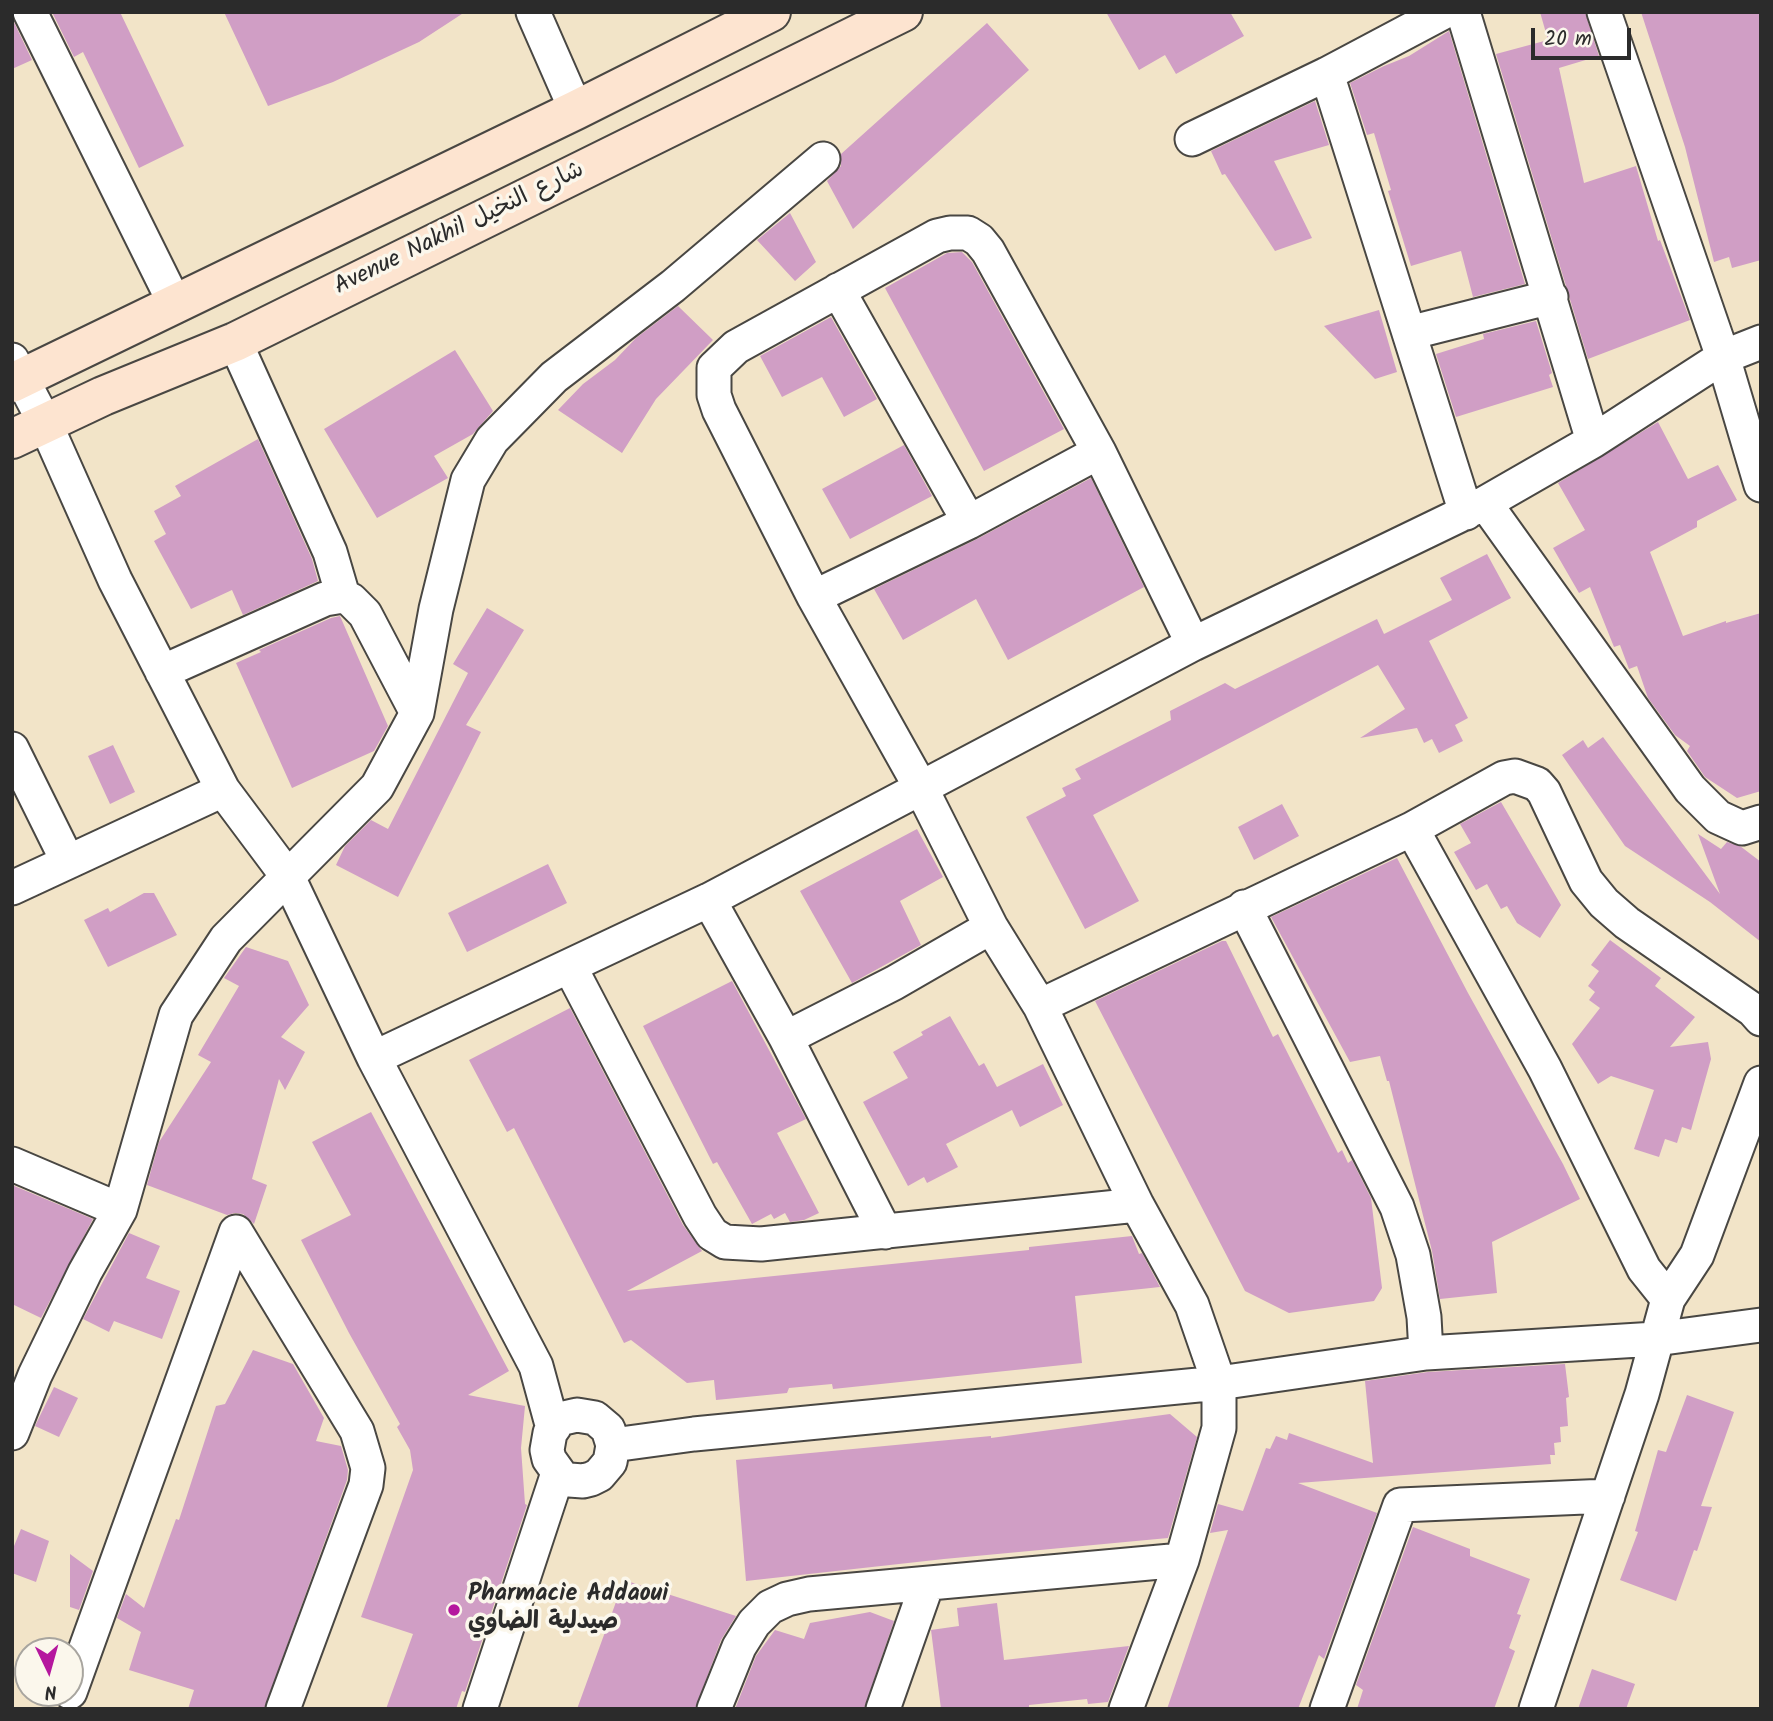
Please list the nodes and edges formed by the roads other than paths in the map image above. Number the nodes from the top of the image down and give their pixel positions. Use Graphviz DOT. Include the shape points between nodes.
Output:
graph roads {
  1 [pos="30,12"];
  2 [pos="533,12"];
  3 [pos="771,12"];
  4 [pos="903,12"];
  5 [pos="1444,12"];
  6 [pos="1463,12"];
  7 [pos="1604,12"];
  8 [pos="1327,74"];
  9 [pos="576,110"];
  10 [pos="1192,139"];
  11 [pos="823,159"];
  12 [pos="838,290"];
  13 [pos="1551,297"];
  14 [pos="175,304"];
  15 [pos="1409,334"];
  16 [pos="235,342"];
  17 [pos="1761,342"];
  18 [pos="1723,358"];
  19 [pos="15,374"];
  20 [pos="29,431"];
  21 [pos="1593,441"];
  22 [pos="1099,452"];
  23 [pos="1761,485"];
  24 [pos="1476,508"];
  25 [pos="969,522"];
  26 [pos="343,596"];
  27 [pos="814,597"];
  28 [pos="1193,644"];
  29 [pos="162,672"];
  30 [pos="417,713"];
  31 [pos="12,749"];
  32 [pos="921,788"];
  33 [pos="223,790"];
  34 [pos="1761,821"];
  35 [pos="1412,829"];
  36 [pos="68,862"];
  37 [pos="288,877"];
  38 [pos="12,888"];
  39 [pos="709,900"];
  40 [pos="1244,907"];
  41 [pos="991,927"];
  42 [pos="570,967"];
  43 [pos="1040,1006"];
  44 [pos="1761,1019"];
  45 [pos="786,1038"];
  46 [pos="374,1058"];
  47 [pos="1761,1083"];
  48 [pos="12,1164"];
  49 [pos="1137,1205"];
  50 [pos="120,1210"];
  51 [pos="885,1232"];
  52 [pos="1668,1299"];
  53 [pos="1761,1325"];
  54 [pos="1656,1339"];
  55 [pos="1426,1353"];
  56 [pos="1219,1383"];
  57 [pos="551,1421"];
  58 [pos="12,1433"];
  59 [pos="613,1445"];
  60 [pos="556,1479"];
  61 [pos="1608,1496"];
  62 [pos="1182,1560"];
  63 [pos="927,1584"];
  64 [pos="84,1653"];
  65 [pos="283,1709"];
  66 [pos="480,1709"];
  67 [pos="714,1709"];
  68 [pos="883,1709"];
  69 [pos="1126,1709"];
  70 [pos="1327,1709"];
  71 [pos="1536,1709"];
  1 -- 14 [label="street"];
  2 -- 9 [label="street"];
  3 -- 9 [label="street"];
  4 -- 16 [label="street, Avenue Nakhil شارع النخيل"];
  5 -- 8 [label="street"];
  6 -- 13 [label="street"];
  7 -- 18 [label="street"];
  8 -- 10 [label="street"];
  8 -- 15 [label="street"];
  9 -- 14 [label="street"];
  11 -- 30 [label="street" via="673,286 554,377 492,440 468,480 436,609"];
  12 -- 22 [label="street" via="937,236 968,233 988,251"];
  12 -- 25 [label="street"];
  12 -- 27 [label="street" via="736,347 714,368 719,410"];
  13 -- 15 [label="street"];
  13 -- 21 [label="street"];
  14 -- 19 [label="street"];
  15 -- 24 [label="street"];
  16 -- 20 [label="street, Avenue Nakhil شارع النخيل"];
  16 -- 26 [label="street" via="330,552"];
  17 -- 18 [label="street"];
  18 -- 21 [label="street"];
  18 -- 23 [label="street"];
  19 -- 20 [label="street"];
  20 -- 29 [label="street" via="116,580"];
  21 -- 24 [label="street"];
  22 -- 25 [label="street"];
  22 -- 28 [label="street"];
  24 -- 28 [label="street"];
  24 -- 34 [label="street" via="1690,789 1718,817 1742,828"];
  25 -- 27 [label="street"];
  26 -- 29 [label="street" via="325,599"];
  26 -- 30 [label="street" via="365,614"];
  27 -- 32 [label="street"];
  28 -- 32 [label="street"];
  29 -- 33 [label="street"];
  30 -- 37 [label="street" via="377,787"];
  31 -- 36 [label="street"];
  32 -- 39 [label="street"];
  32 -- 41 [label="street"];
  33 -- 36 [label="street"];
  33 -- 37 [label="street"];
  35 -- 40 [label="street"];
  35 -- 44 [label="street" via="1504,778 1515,776 1537,784 1586,881 1604,903"];
  35 -- 52 [label="street" via="1545,1069 1644,1269"];
  36 -- 38 [label="street"];
  37 -- 46 [label="street"];
  37 -- 50 [label="street" via="226,939 176,1015"];
  39 -- 42 [label="street"];
  39 -- 45 [label="street"];
  40 -- 43 [label="street"];
  40 -- 55 [label="street" via="1397,1207 1413,1255"];
  41 -- 43 [label="street"];
  41 -- 45 [label="street"];
  42 -- 46 [label="street"];
  42 -- 51 [label="street" via="712,1234 743,1245"];
  43 -- 49 [label="street"];
  45 -- 51 [label="street"];
  46 -- 57 [label="street" via="536,1366"];
  47 -- 52 [label="street" via="1697,1255"];
  48 -- 50 [label="street"];
  49 -- 51 [label="street"];
  49 -- 56 [label="street" via="1192,1305"];
  50 -- 58 [label="street" via="35,1375"];
  52 -- 54 [label="street"];
  53 -- 54 [label="street"];
  54 -- 55 [label="street"];
  54 -- 61 [label="street"];
  55 -- 56 [label="street"];
  56 -- 59 [label="street"];
  56 -- 62 [label="street" via="1219,1429"];
  57 -- 59 [label="street" via="577,1415 594,1418 608,1429"];
  57 -- 60 [label="street" via="555,1426 547,1450 559,1473"];
  59 -- 60 [label="street" via="610,1462 599,1475 583,1481"];
  60 -- 66 [label="street"];
  61 -- 70 [label="street" via="1400,1505"];
  61 -- 71 [label="street"];
  62 -- 63 [label="street"];
  62 -- 69 [label="street"];
  63 -- 67 [label="street" via="808,1594 770,1607 739,1647"];
  63 -- 68 [label="street"];
  64 -- 65 [label="street" via="236,1232 357,1431 368,1468 366,1485"];
}
